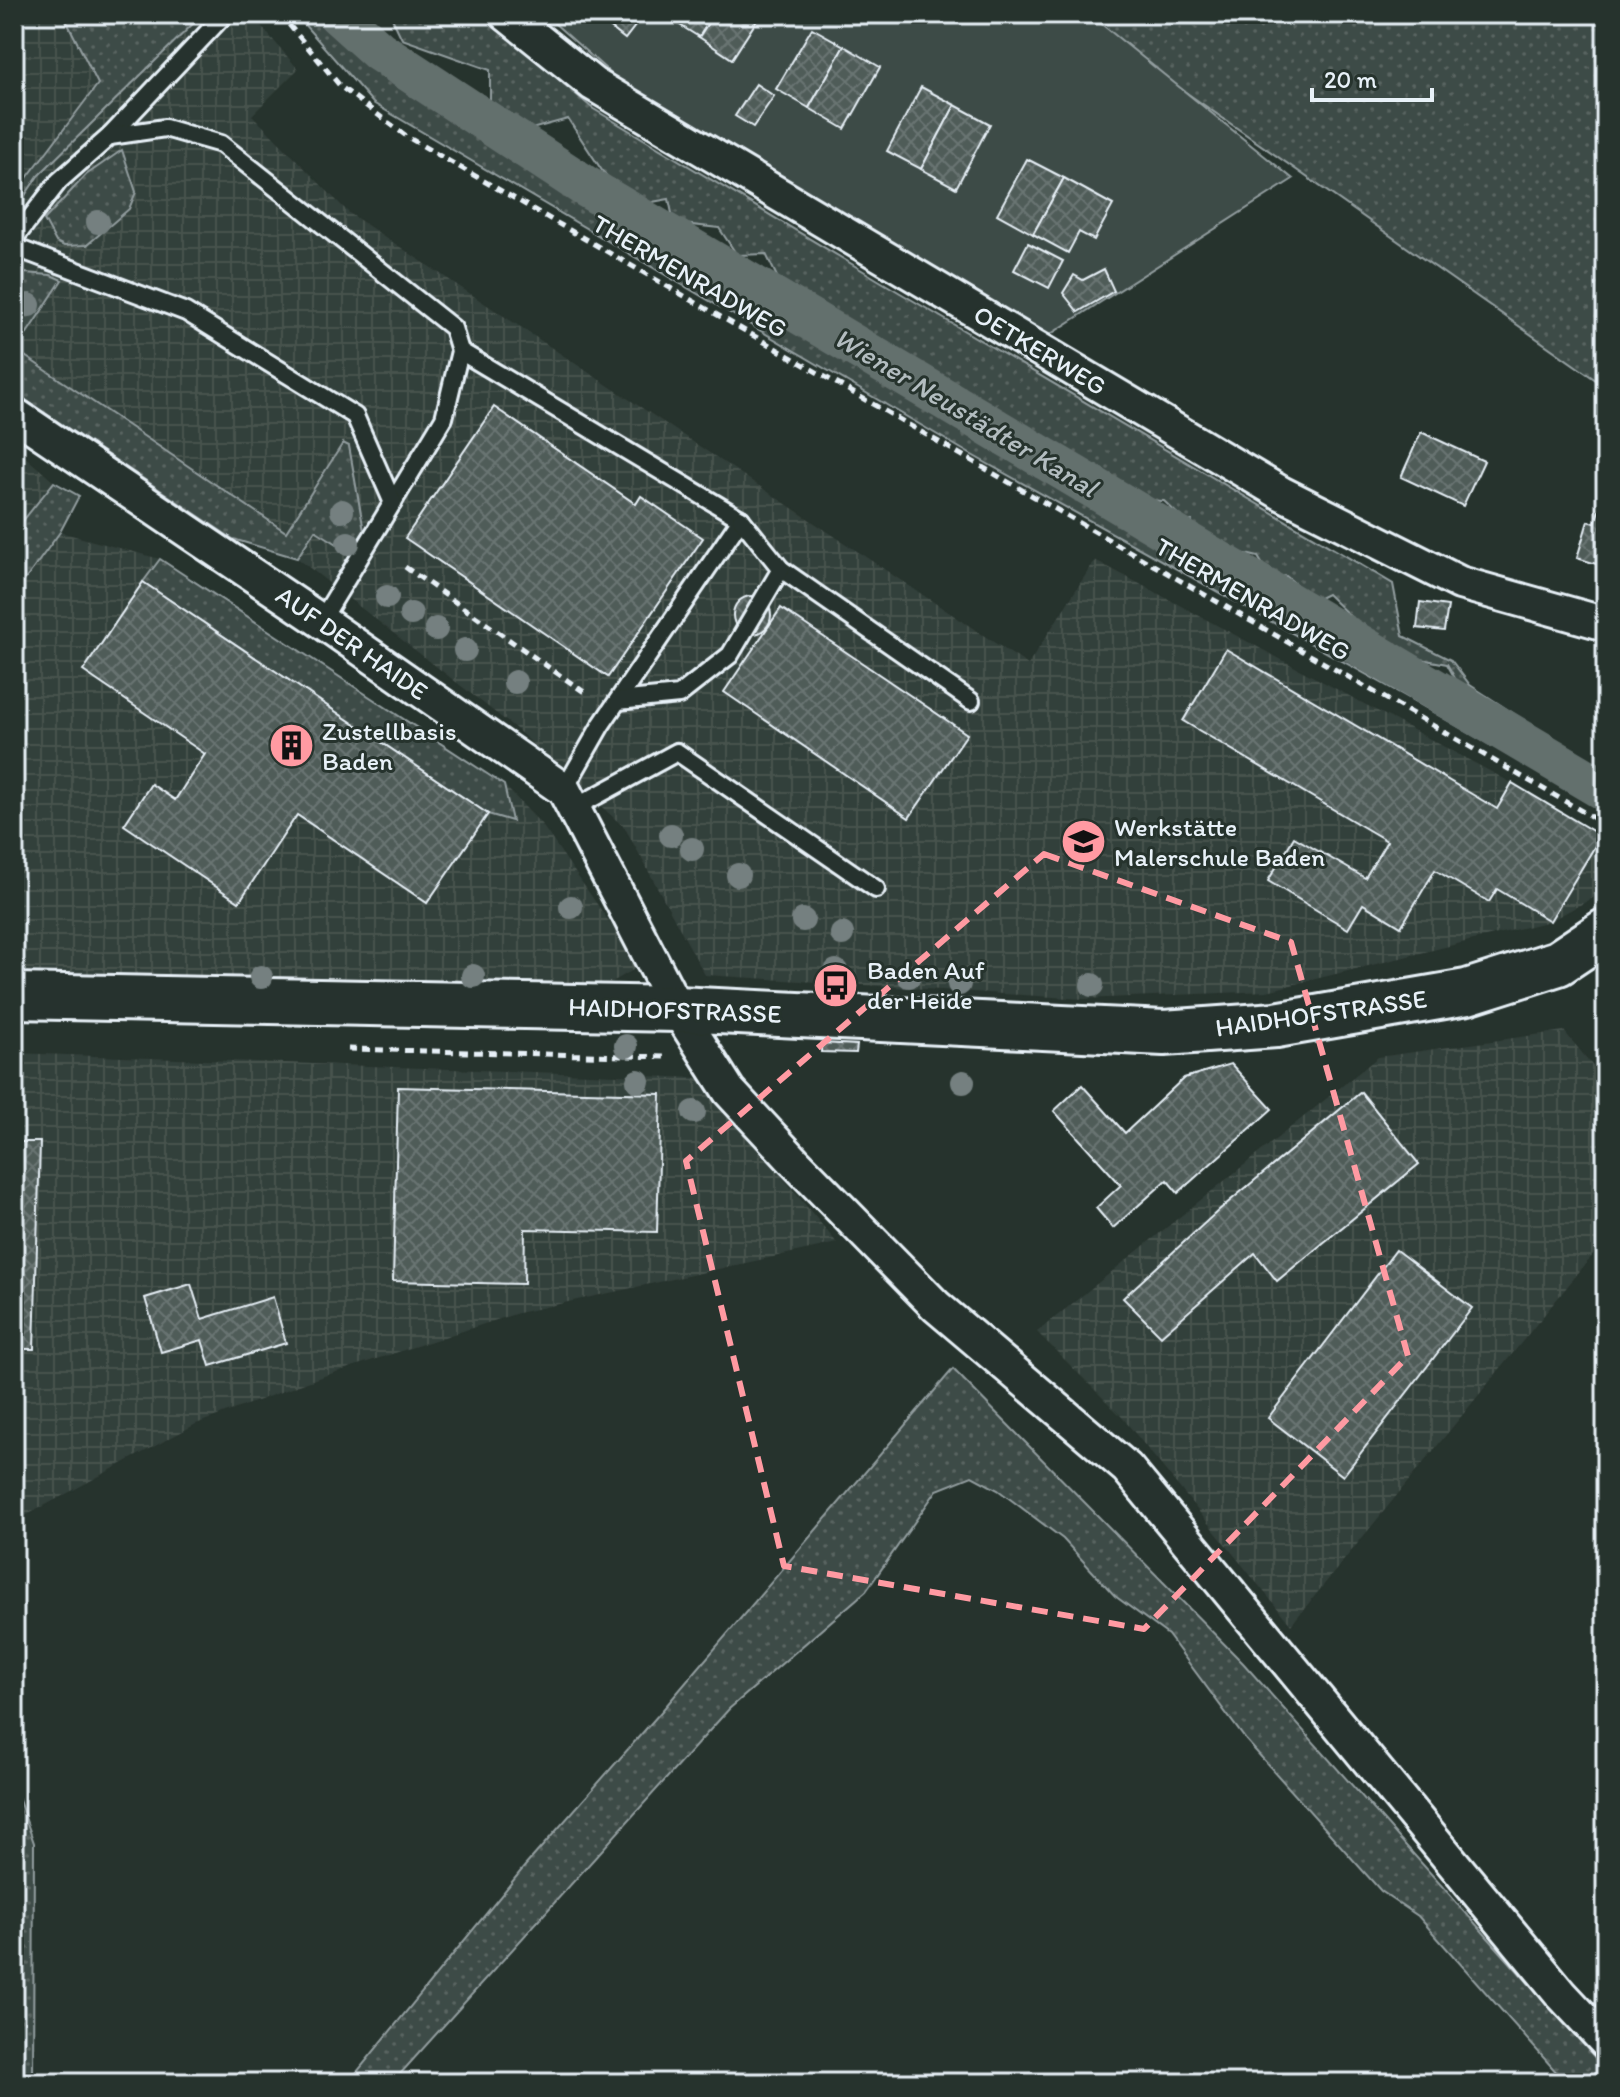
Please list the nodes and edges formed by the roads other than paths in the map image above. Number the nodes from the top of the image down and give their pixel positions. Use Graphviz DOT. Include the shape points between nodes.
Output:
graph roads {
  1 [pos="225,14"];
  2 [pos="506,14"];
  3 [pos="110,136"];
  4 [pos="14,239"];
  5 [pos="14,247"];
  6 [pos="460,351"];
  7 [pos="14,414"];
  8 [pos="393,503"];
  9 [pos="741,519"];
  10 [pos="781,569"];
  11 [pos="321,621"];
  12 [pos="1606,624"];
  13 [pos="971,701"];
  14 [pos="614,706"];
  15 [pos="569,799"];
  16 [pos="876,889"];
  17 [pos="1606,931"];
  18 [pos="14,996"];
  19 [pos="677,1009"];
  20 [pos="1606,2042"];
  1 -- 3 [label="lane"];
  2 -- 12 [label="street, OETKERWEG" via="593,84 1281,493 1460,583"];
  3 -- 4 [label="lane" via="59,181"];
  3 -- 6 [label="lane" via="165,128 221,144 453,328"];
  5 -- 8 [label="lane" via="186,312 355,416"];
  6 -- 8 [label="lane" via="444,418"];
  6 -- 9 [label="lane"];
  7 -- 11 [label="street, AUF DER HAIDE"];
  8 -- 11 [label="lane"];
  9 -- 10 [label="lane"];
  9 -- 14 [label="lane"];
  10 -- 13 [label="lane"];
  10 -- 14 [label="lane" via="730,655 679,695"];
  11 -- 15 [label="street, AUF DER HAIDE"];
  14 -- 15 [label="lane"];
  15 -- 16 [label="lane" via="677,752"];
  15 -- 19 [label="street, AUF DER HAIDE"];
  17 -- 19 [label="street, HAIDHOFSTRASSE" via="1558,963 1467,992 1276,1025 1164,1033"];
  18 -- 19 [label="street, HAIDHOFSTRASSE"];
  19 -- 20 [label="street, AUF DER HAIDE" via="729,1091 936,1306 1127,1468 1551,1983"];
}
